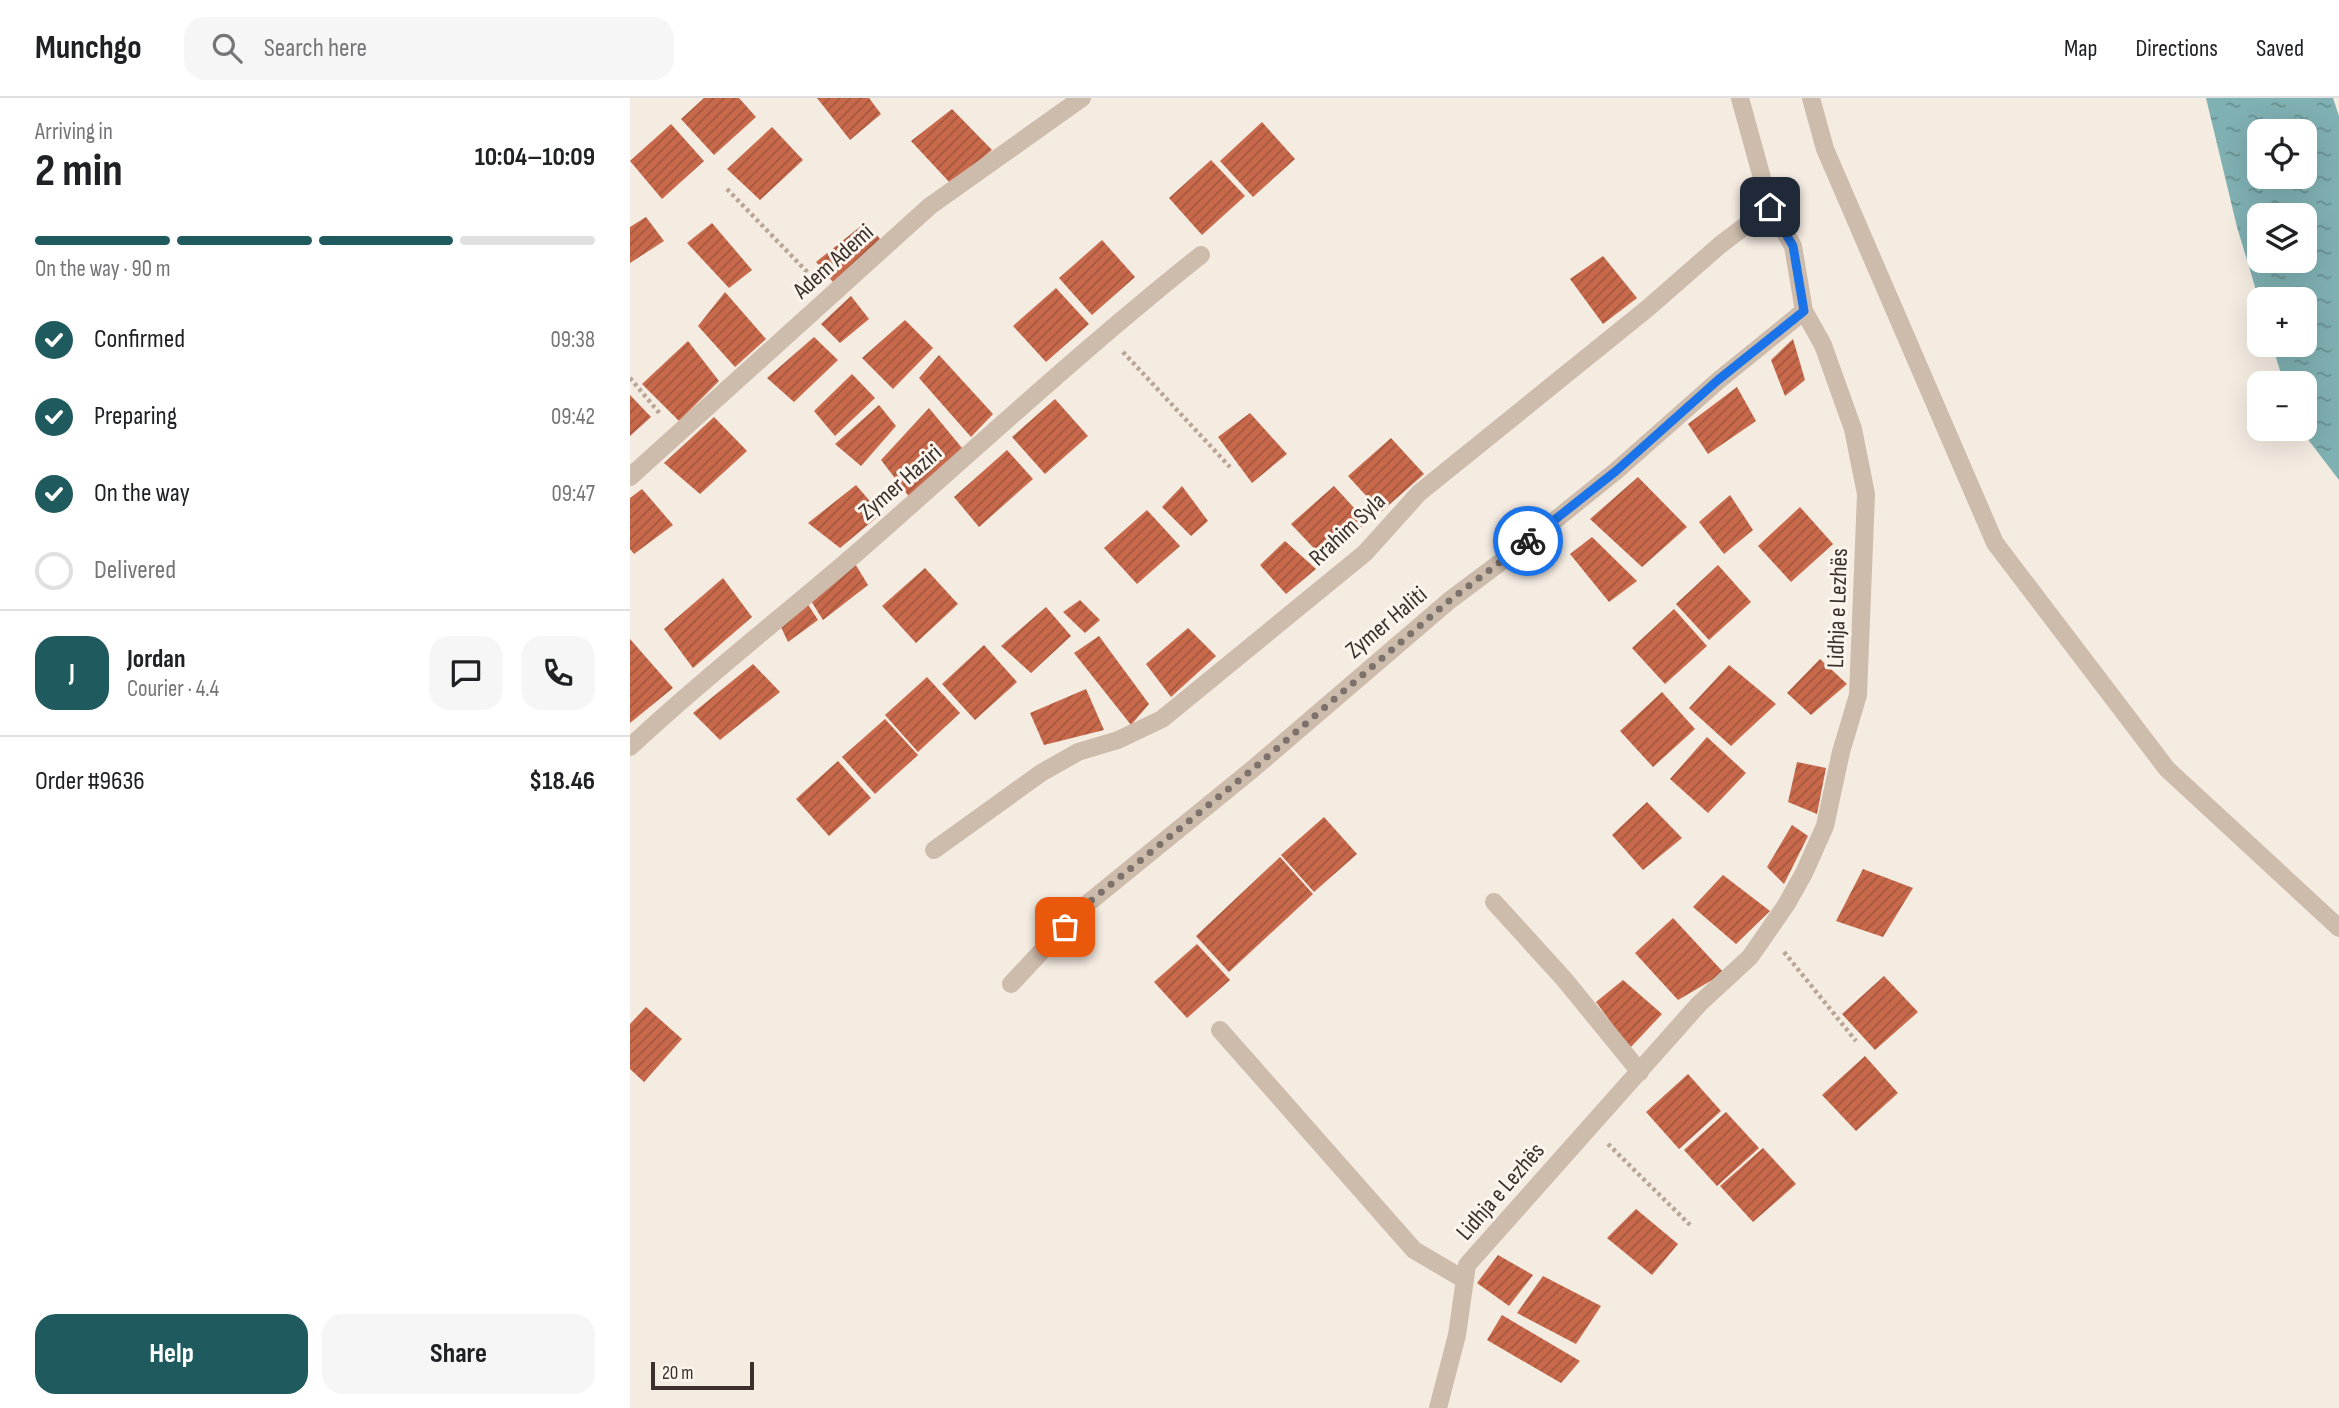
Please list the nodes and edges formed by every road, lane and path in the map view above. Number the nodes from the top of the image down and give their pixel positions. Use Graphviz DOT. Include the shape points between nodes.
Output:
graph roads {
  1 [pos="1082,98"];
  2 [pos="1741,98"];
  3 [pos="1811,98"];
  4 [pos="727,189"];
  5 [pos="1770,207"];
  6 [pos="1201,255"];
  7 [pos="831,296"];
  8 [pos="1804,311"];
  9 [pos="1105,333"];
  10 [pos="630,378"];
  11 [pos="677,435"];
  12 [pos="1230,467"];
  13 [pos="630,477"];
  14 [pos="630,747"];
  15 [pos="934,850"];
  16 [pos="1494,902"];
  17 [pos="2339,928"];
  18 [pos="1767,931"];
  19 [pos="1011,984"];
  20 [pos="1220,1030"];
  21 [pos="1856,1041"];
  22 [pos="1640,1072"];
  23 [pos="1590,1126"];
  24 [pos="1690,1225"];
  25 [pos="1465,1280"];
  26 [pos="1438,1408"];
  1 -- 7 [label="street, Adem Ademi" via="930,206"];
  2 -- 5 [label="street, Lidhja e Lezhës"];
  3 -- 17 [label="street" via="1825,149 1995,543 2167,769"];
  4 -- 7 [label="path"];
  5 -- 8 [label="street, Lidhja e Lezhës" via="1793,246"];
  5 -- 15 [label="street, Rrahim Syla" via="1419,493 1365,553 1163,719 1079,752 1041,773"];
  6 -- 9 [label="street, Zymer Haziri"];
  7 -- 11 [label="street, Adem Ademi"];
  8 -- 18 [label="street, Lidhja e Lezhës" via="1823,345 1853,429 1866,494 1858,695 1825,826 1804,873"];
  8 -- 19 [label="street, Zymer Haliti" via="1616,471 1450,600 1082,908"];
  9 -- 12 [label="path"];
  9 -- 14 [label="street, Zymer Haziri"];
  10 -- 11 [label="path"];
  11 -- 13 [label="street, Adem Ademi"];
  16 -- 22 [label="street"];
  18 -- 21 [label="path"];
  18 -- 22 [label="street, Lidhja e Lezhës" via="1750,957 1699,1004"];
  20 -- 25 [label="street" via="1414,1250"];
  22 -- 23 [label="street, Lidhja e Lezhës"];
  23 -- 24 [label="path"];
  23 -- 25 [label="street, Lidhja e Lezhës" via="1467,1265"];
  25 -- 26 [label="street, Lidhja e Lezhës" via="1457,1335"];
}
